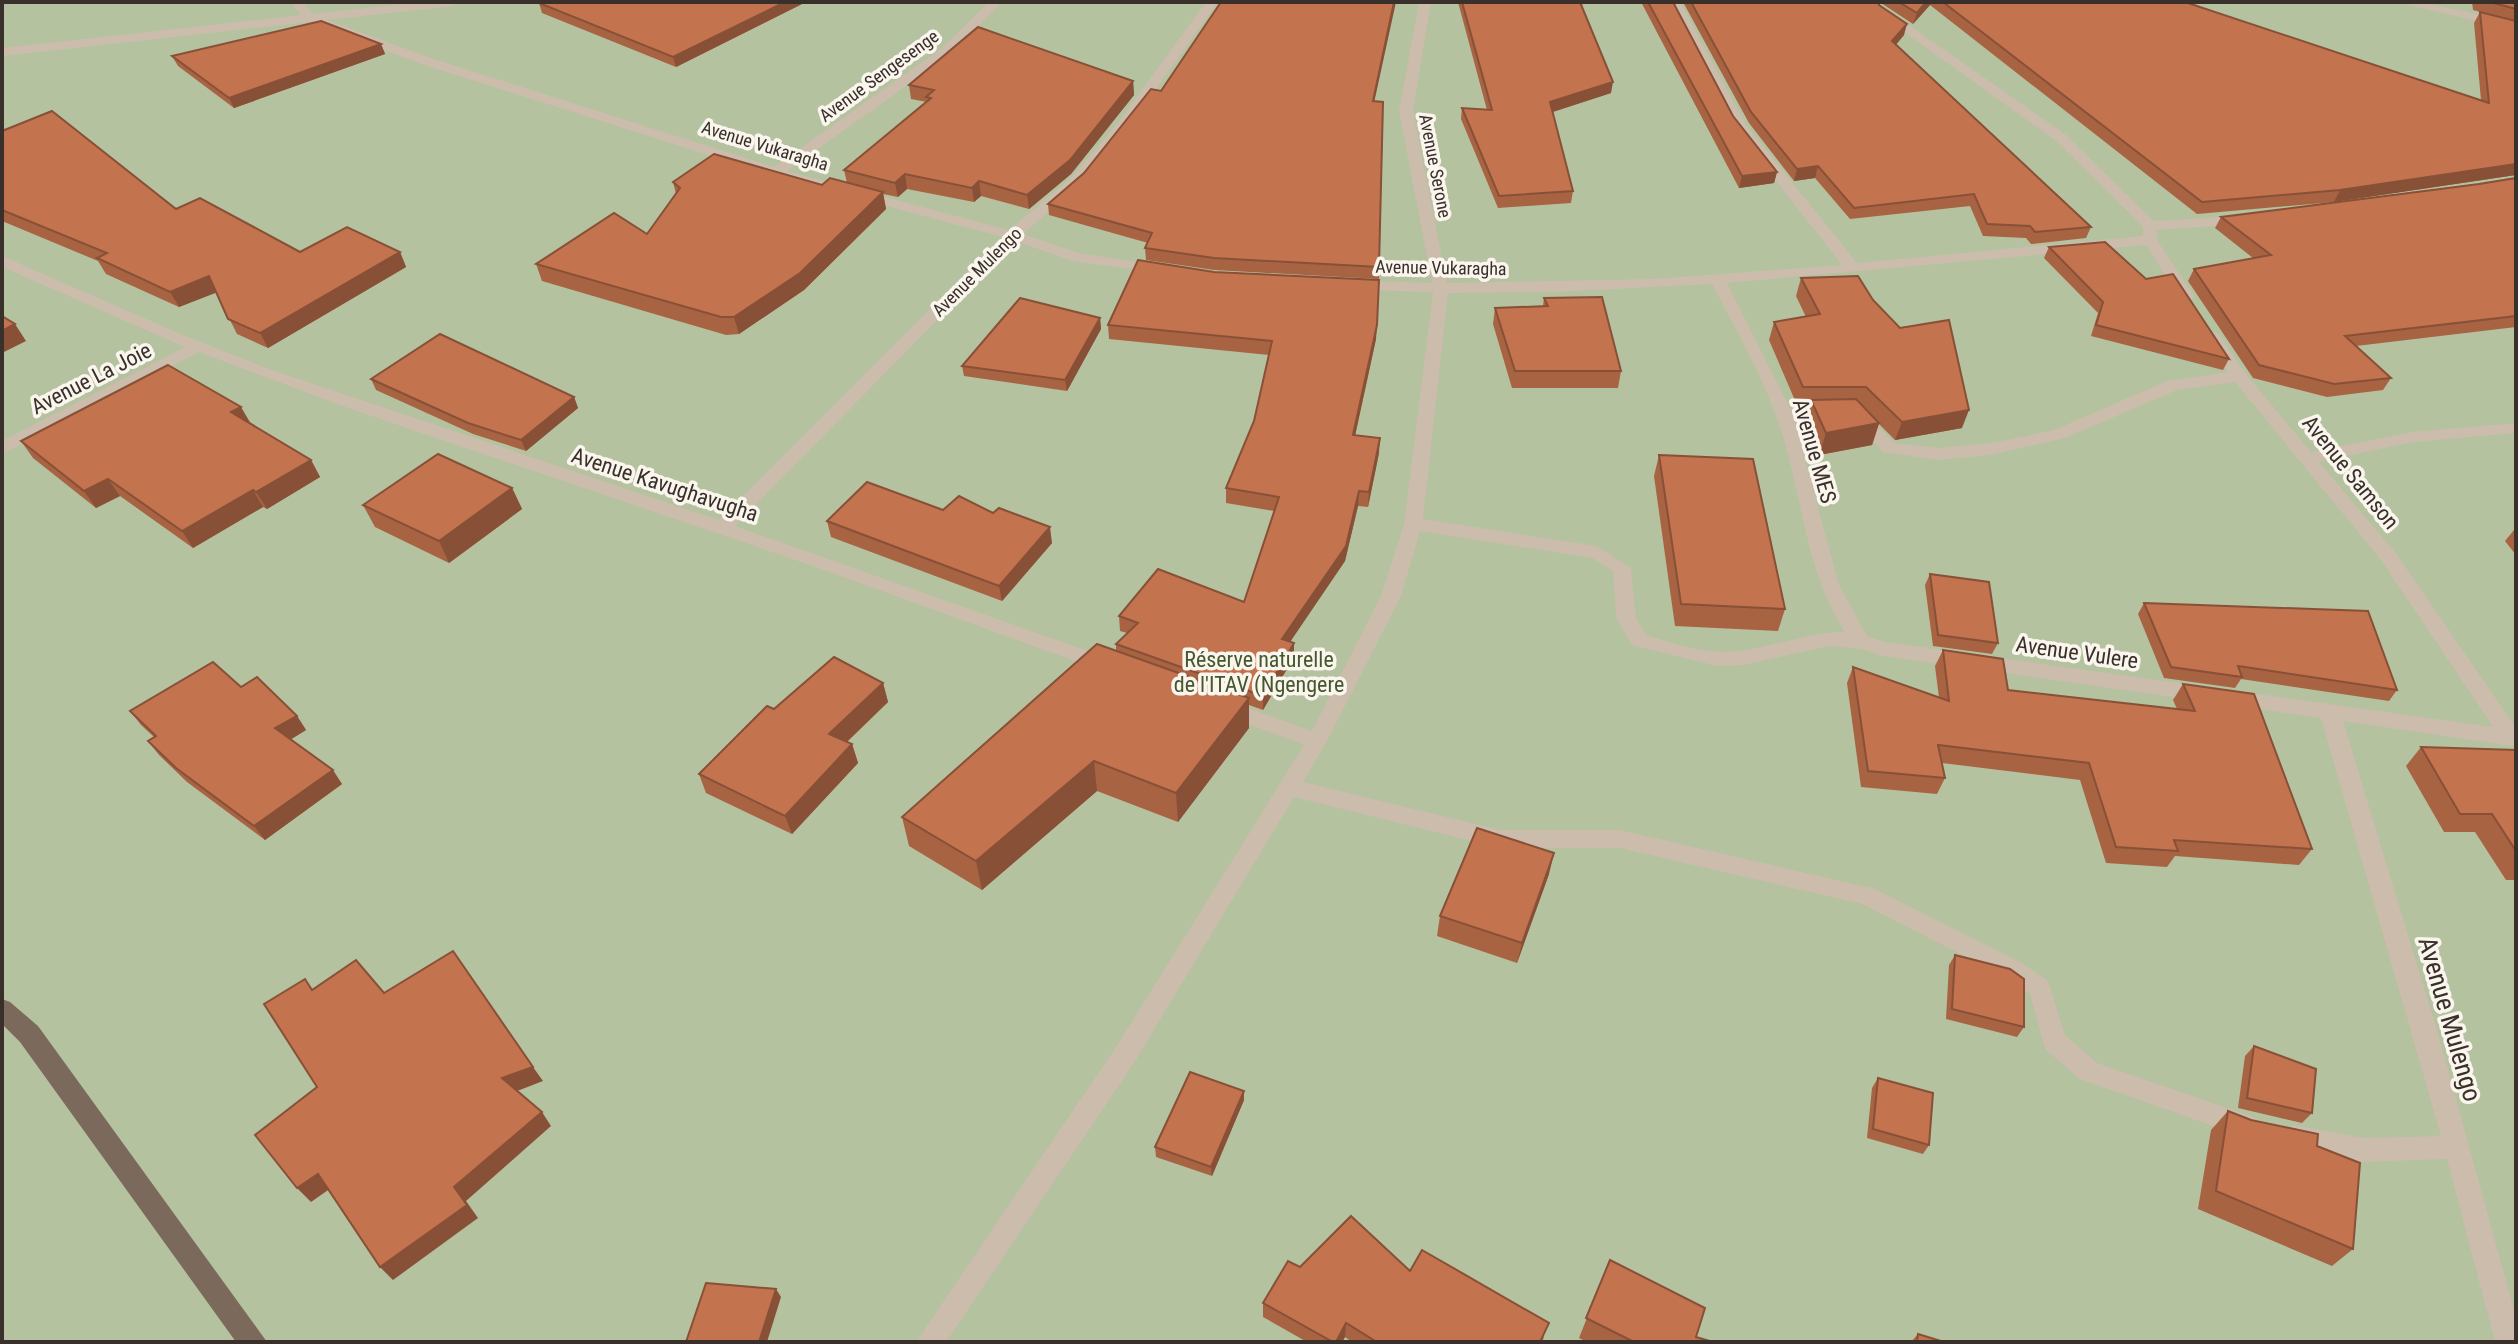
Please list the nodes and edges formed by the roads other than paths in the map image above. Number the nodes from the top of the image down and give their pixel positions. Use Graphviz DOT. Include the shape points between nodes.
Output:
graph roads {
  1 [pos="296,2"];
  2 [pos="452,2"];
  3 [pos="996,2"];
  4 [pos="1212,2"];
  5 [pos="1425,2"];
  6 [pos="1674,2"];
  7 [pos="2402,2"];
  8 [pos="1882,10"];
  9 [pos="309,17"];
  10 [pos="2516,26"];
  11 [pos="2,52"];
  12 [pos="776,172"];
  13 [pos="2253,220"];
  14 [pos="2150,233"];
  15 [pos="1012,235"];
  16 [pos="2,261"];
  17 [pos="1852,267"];
  18 [pos="1184,273"];
  19 [pos="1718,280"];
  20 [pos="1335,284"];
  21 [pos="1441,290"];
  22 [pos="199,346"];
  23 [pos="2239,376"];
  24 [pos="1784,413"];
  25 [pos="2516,428"];
  26 [pos="2,448"];
  27 [pos="2309,458"];
  28 [pos="1413,524"];
  29 [pos="722,528"];
  30 [pos="1858,637"];
  31 [pos="1124,672"];
  32 [pos="1213,704"];
  33 [pos="2330,713"];
  34 [pos="2514,738"];
  35 [pos="1317,741"];
  36 [pos="1288,787"];
  37 [pos="2,1009"];
  38 [pos="2456,1147"];
  39 [pos="253,1342"];
  40 [pos="930,1342"];
  41 [pos="2509,1342"];
  1 -- 9 [label="street, Avenue Vukaragha"];
  2 -- 9 [label="street"];
  3 -- 12 [label="street, Avenue Sengesenge" via="948,50"];
  4 -- 15 [label="street, Avenue Mulengo" via="1078,179"];
  5 -- 21 [label="street, Avenue Serone" via="1406,111"];
  6 -- 17 [label="street" via="1740,126"];
  7 -- 10 [label="street"];
  8 -- 14 [label="street, Avenue Samson" via="2060,137"];
  9 -- 11 [label="street"];
  9 -- 12 [label="street, Avenue Vukaragha" via="426,61"];
  12 -- 15 [label="street, Avenue Vukaragha"];
  13 -- 14 [label="street, Avenue Vukaragha"];
  14 -- 17 [label="street, Avenue Vukaragha"];
  14 -- 23 [label="street, Avenue Samson"];
  15 -- 18 [label="street, Avenue Vukaragha" via="1076,257"];
  15 -- 29 [label="street, Avenue Mulengo"];
  16 -- 22 [label="street, Avenue Kavughavugha"];
  17 -- 19 [label="street, Avenue Vukaragha"];
  19 -- 21 [label="street, Avenue Vukaragha"];
  19 -- 24 [label="street, Avenue MES"];
  20 -- 21 [label="street, Avenue Vukaragha"];
  21 -- 28 [label="street, Avenue Serone"];
  22 -- 26 [label="street, Avenue La Joie"];
  22 -- 29 [label="street, Avenue Kavughavugha" via="423,430"];
  23 -- 24 [label="street" via="2173,385 2059,434 1938,454 1889,448 1854,412"];
  23 -- 27 [label="street, Avenue Samson"];
  24 -- 30 [label="street, Avenue MES" via="1824,577"];
  25 -- 27 [label="street" via="2413,437"];
  27 -- 34 [label="street, Avenue Samson" via="2388,556"];
  28 -- 30 [label="street, Avenue Vulere" via="1597,552 1622,568 1626,618 1639,640 1687,654 1742,658 1799,643"];
  28 -- 35 [label="street, Avenue Serone" via="1391,596"];
  29 -- 31 [label="street, Avenue Kavughavugha"];
  30 -- 33 [label="street, Avenue Vulere" via="1883,649"];
  32 -- 35 [label="street"];
  33 -- 34 [label="street, Avenue Vulere"];
  33 -- 38 [label="street, Avenue Mulengo"];
  35 -- 36 [label="street, Avenue Serone"];
  36 -- 38 [label="street" via="1500,839 1620,839 1867,896 2040,988 2054,1041 2089,1071 2259,1130 2363,1150"];
  36 -- 40 [label="street, Avenue Serone" via="1125,1055"];
  37 -- 39 [label="main road" via="29,1034"];
  38 -- 41 [label="street, Avenue Mulengo"];
}
